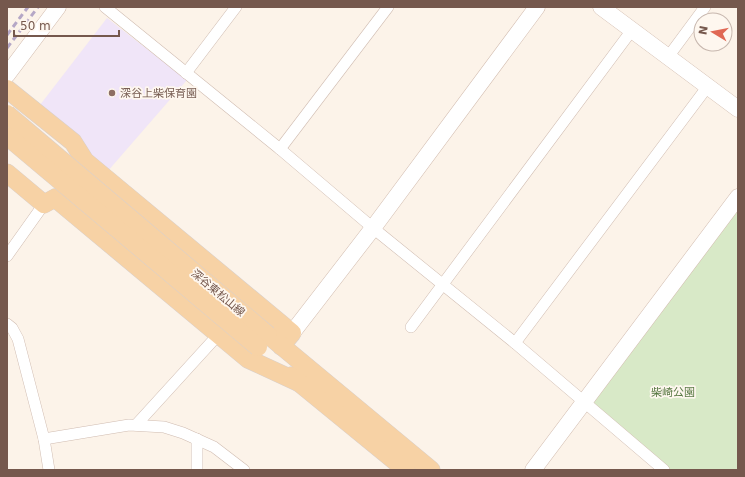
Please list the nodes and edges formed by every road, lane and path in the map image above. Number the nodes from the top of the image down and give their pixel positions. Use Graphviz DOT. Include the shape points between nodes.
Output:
graph roads {
  1 [pos="58,7"];
  2 [pos="106,7"];
  3 [pos="236,7"];
  4 [pos="388,7"];
  5 [pos="537,7"];
  6 [pos="602,7"];
  7 [pos="705,7"];
  8 [pos="632,30"];
  9 [pos="668,57"];
  10 [pos="186,73"];
  11 [pos="7,75"];
  12 [pos="708,86"];
  13 [pos="7,89"];
  14 [pos="738,109"];
  15 [pos="7,114"];
  16 [pos="7,136"];
  17 [pos="280,149"];
  18 [pos="85,161"];
  19 [pos="7,173"];
  20 [pos="738,198"];
  21 [pos="50,201"];
  22 [pos="373,228"];
  23 [pos="7,256"];
  24 [pos="443,283"];
  25 [pos="7,324"];
  26 [pos="411,327"];
  27 [pos="218,334"];
  28 [pos="275,340"];
  29 [pos="515,343"];
  30 [pos="300,383"];
  31 [pos="585,402"];
  32 [pos="136,425"];
  33 [pos="197,438"];
  34 [pos="44,440"];
  35 [pos="419,468"];
  36 [pos="50,470"];
  37 [pos="198,470"];
  38 [pos="244,470"];
  39 [pos="533,470"];
  40 [pos="664,470"];
  1 -- 11 [label="street"];
  2 -- 10 [label="street"];
  3 -- 10 [label="street"];
  4 -- 17 [label="street"];
  5 -- 22 [label="street"];
  6 -- 8 [label="street"];
  7 -- 9 [label="street"];
  8 -- 9 [label="street"];
  8 -- 24 [label="street"];
  9 -- 12 [label="street"];
  10 -- 17 [label="street"];
  12 -- 14 [label="street"];
  12 -- 29 [label="street"];
  13 -- 18 [label="main road" via="72,142"];
  15 -- 28 [label="main road, 深谷東松山線, bridge"];
  16 -- 28 [label="main road, 深谷東松山線, bridge"];
  17 -- 22 [label="street"];
  18 -- 21 [label="street"];
  18 -- 28 [label="main road"];
  19 -- 21 [label="main road"];
  20 -- 31 [label="street"];
  21 -- 23 [label="street"];
  21 -- 27 [label="main road"];
  22 -- 24 [label="street"];
  22 -- 28 [label="street"];
  24 -- 26 [label="street"];
  24 -- 29 [label="street"];
  25 -- 34 [label="street" via="18,339"];
  27 -- 30 [label="main road" via="248,359"];
  27 -- 32 [label="street"];
  28 -- 30 [label="main road, 深谷東松山線"];
  28 -- 35 [label="main road, 深谷東松山線"];
  29 -- 31 [label="street"];
  30 -- 35 [label="main road, 深谷東松山線"];
  31 -- 39 [label="street"];
  31 -- 40 [label="street"];
  32 -- 33 [label="street" via="164,428"];
  32 -- 34 [label="street"];
  33 -- 37 [label="street"];
  33 -- 38 [label="street" via="214,447"];
  34 -- 36 [label="street"];
}
